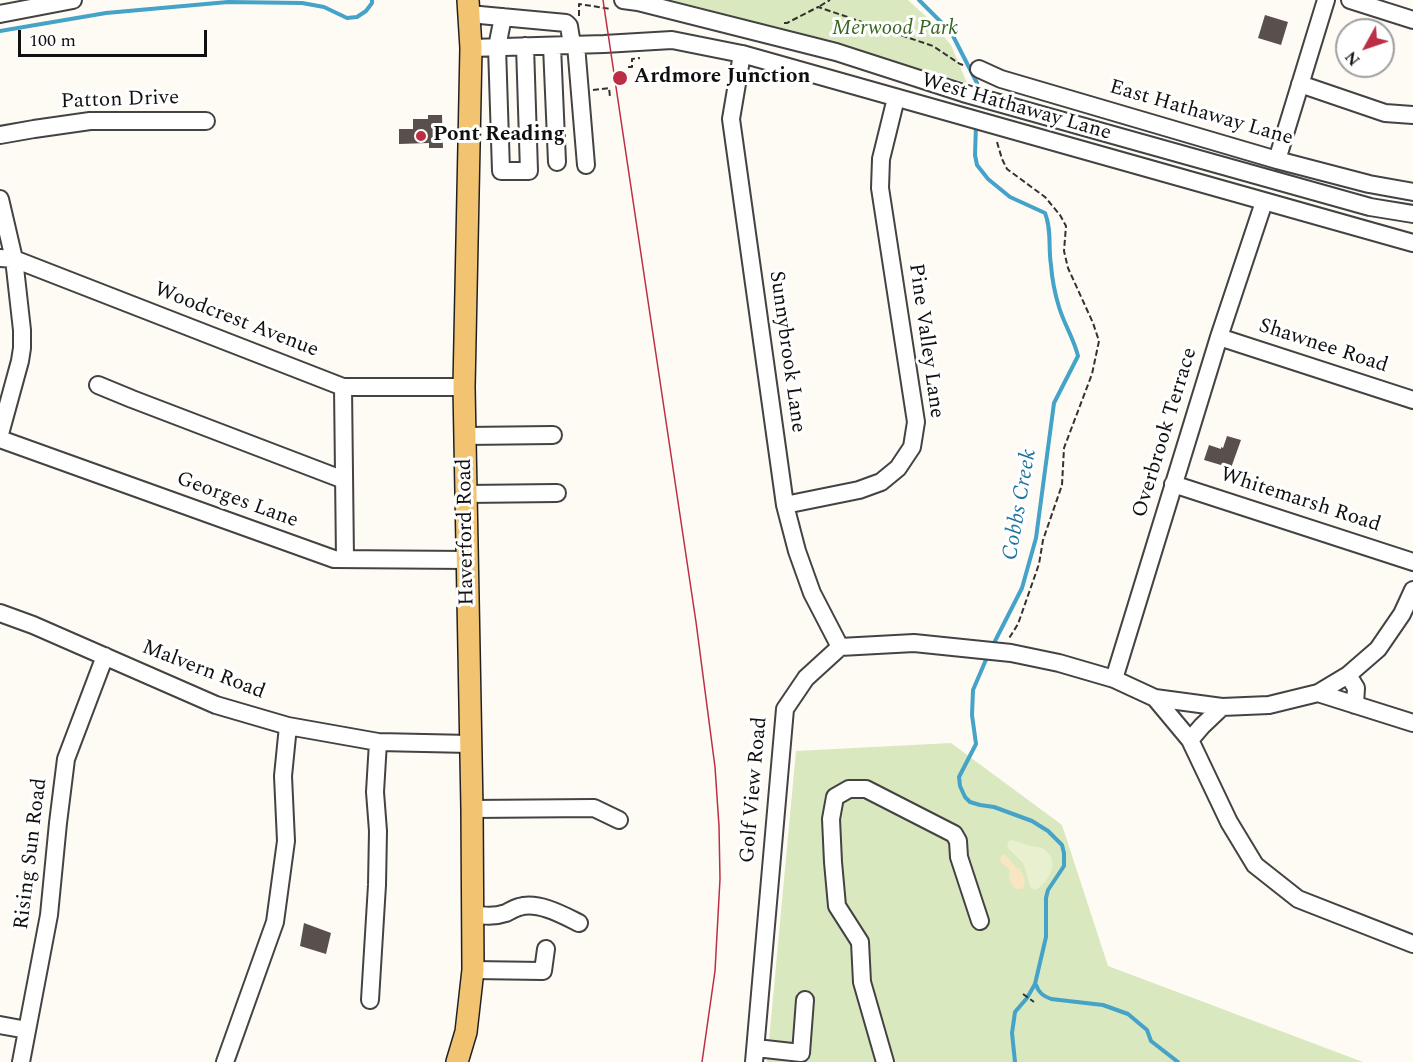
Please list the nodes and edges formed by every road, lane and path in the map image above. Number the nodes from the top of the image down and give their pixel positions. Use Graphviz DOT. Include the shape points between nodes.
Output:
graph roads {
  1 [pos="73,0"];
  2 [pos="623,0"];
  3 [pos="830,0"];
  4 [pos="1326,0"];
  5 [pos="1350,0"];
  6 [pos="469,7"];
  7 [pos="818,7"];
  8 [pos="0,14"];
  9 [pos="502,17"];
  10 [pos="775,20"];
  11 [pos="1413,20"];
  12 [pos="574,45"];
  13 [pos="525,46"];
  14 [pos="552,46"];
  15 [pos="497,47"];
  16 [pos="471,48"];
  17 [pos="742,54"];
  18 [pos="647,56"];
  19 [pos="960,64"];
  20 [pos="628,67"];
  21 [pos="978,69"];
  22 [pos="1300,84"];
  23 [pos="593,90"];
  24 [pos="610,97"];
  25 [pos="896,98"];
  26 [pos="1413,115"];
  27 [pos="983,121"];
  28 [pos="206,122"];
  29 [pos="0,135"];
  30 [pos="1277,160"];
  31 [pos="557,162"];
  32 [pos="586,165"];
  33 [pos="1413,192"];
  34 [pos="0,199"];
  35 [pos="1264,202"];
  36 [pos="1413,214"];
  37 [pos="1413,243"];
  38 [pos="7,259"];
  39 [pos="1219,337"];
  40 [pos="98,385"];
  41 [pos="343,387"];
  42 [pos="464,387"];
  43 [pos="1413,400"];
  44 [pos="0,434"];
  45 [pos="553,435"];
  46 [pos="465,436"];
  47 [pos="0,439"];
  48 [pos="344,480"];
  49 [pos="1173,484"];
  50 [pos="466,494"];
  51 [pos="557,494"];
  52 [pos="785,505"];
  53 [pos="345,559"];
  54 [pos="468,560"];
  55 [pos="1413,562"];
  56 [pos="1413,590"];
  57 [pos="0,613"];
  58 [pos="840,647"];
  59 [pos="991,651"];
  60 [pos="105,656"];
  61 [pos="1348,675"];
  62 [pos="1114,679"];
  63 [pos="1318,693"];
  64 [pos="1155,698"];
  65 [pos="1355,705"];
  66 [pos="1222,707"];
  67 [pos="1413,723"];
  68 [pos="288,726"];
  69 [pos="1190,740"];
  70 [pos="378,742"];
  71 [pos="470,744"];
  72 [pos="472,809"];
  73 [pos="619,820"];
  74 [pos="472,914"];
  75 [pos="980,921"];
  76 [pos="579,923"];
  77 [pos="1413,944"];
  78 [pos="546,949"];
  79 [pos="473,970"];
  80 [pos="1023,994"];
  81 [pos="370,1000"];
  82 [pos="806,1000"];
  83 [pos="1034,1002"];
  84 [pos="0,1025"];
  85 [pos="27,1030"];
  86 [pos="755,1055"];
  87 [pos="795,1057"];
  88 [pos="21,1062"];
  89 [pos="226,1062"];
  90 [pos="457,1062"];
  91 [pos="885,1062"];
  1 -- 8 [label="street"];
  2 -- 36 [label="street" via="836,52 963,93 1370,207"];
  3 -- 7 [label="path"];
  4 -- 22 [label="street"];
  5 -- 11 [label="street"];
  6 -- 9 [label="street"];
  6 -- 16 [label="main road, Haverford Road"];
  7 -- 10 [label="path" via="787,23"];
  7 -- 19 [label="path" via="933,46"];
  9 -- 12 [label="street" via="566,23"];
  9 -- 15 [label="street"];
  12 -- 14 [label="street, West Hathaway Lane"];
  12 -- 17 [label="street, West Hathaway Lane" via="672,40"];
  12 -- 32 [label="street"];
  13 -- 14 [label="street, West Hathaway Lane"];
  13 -- 15 [label="street, West Hathaway Lane"];
  13 -- 15 [label="street" via="529,171 501,171"];
  14 -- 31 [label="street"];
  15 -- 16 [label="street, West Hathaway Lane"];
  16 -- 42 [label="main road, Haverford Road"];
  17 -- 25 [label="street, West Hathaway Lane"];
  17 -- 52 [label="street, Sunnybrook Lane" via="731,119"];
  18 -- 20 [label="path" via="632,59 632,66"];
  21 -- 30 [label="street, East Hathaway Lane" via="1001,80"];
  22 -- 26 [label="street" via="1385,113"];
  22 -- 30 [label="street"];
  23 -- 24 [label="path" via="609,88"];
  25 -- 27 [label="street, West Hathaway Lane"];
  25 -- 52 [label="street, Pine Valley Lane" via="881,159 880,188 916,422 912,447 898,468 881,482"];
  27 -- 35 [label="street, West Hathaway Lane"];
  27 -- 59 [label="path" via="1007,169 1045,197 1066,226 1064,251 1068,268 1100,341 1064,448 1062,486 1018,624"];
  28 -- 29 [label="street, Patton Drive" via="90,121"];
  30 -- 33 [label="street, East Hathaway Lane"];
  34 -- 38 [label="street"];
  35 -- 37 [label="street, West Hathaway Lane"];
  35 -- 39 [label="street, Overbrook Terrace"];
  38 -- 41 [label="street, Woodcrest Avenue"];
  38 -- 44 [label="street" via="22,348"];
  39 -- 43 [label="street, Shawnee Road"];
  39 -- 49 [label="street, Overbrook Terrace"];
  40 -- 48 [label="street"];
  41 -- 42 [label="street, Woodcrest Avenue"];
  41 -- 48 [label="street"];
  42 -- 46 [label="main road, Haverford Road"];
  45 -- 46 [label="street"];
  46 -- 50 [label="main road, Haverford Road"];
  47 -- 53 [label="street, Georges Lane" via="334,559"];
  48 -- 53 [label="street"];
  49 -- 55 [label="street, Whitemarsh Road"];
  49 -- 62 [label="street, Overbrook Terrace"];
  50 -- 51 [label="street"];
  50 -- 54 [label="main road, Haverford Road"];
  52 -- 58 [label="street, Sunnybrook Lane" via="812,593"];
  53 -- 54 [label="street, Georges Lane"];
  54 -- 71 [label="main road, Haverford Road"];
  56 -- 61 [label="street" via="1378,649"];
  57 -- 60 [label="street, Malvern Road"];
  58 -- 59 [label="street" via="914,643"];
  58 -- 86 [label="street, Golf View Road" via="806,678 785,709"];
  59 -- 62 [label="street" via="1059,663"];
  60 -- 68 [label="street, Malvern Road" via="216,705"];
  60 -- 85 [label="street, Rising Sun Road" via="66,759 49,915"];
  61 -- 63 [label="street"];
  61 -- 65 [label="street" via="1356,688"];
  62 -- 64 [label="street"];
  63 -- 65 [label="street"];
  63 -- 66 [label="street" via="1269,705"];
  64 -- 66 [label="street"];
  64 -- 69 [label="street"];
  65 -- 67 [label="street"];
  66 -- 69 [label="street"];
  68 -- 70 [label="street, Malvern Road"];
  68 -- 89 [label="street" via="283,776 286,841 275,922"];
  69 -- 77 [label="street" via="1229,822 1255,865 1298,899"];
  70 -- 71 [label="street, Malvern Road"];
  70 -- 81 [label="street" via="377,885"];
  71 -- 72 [label="main road, Haverford Road"];
  72 -- 73 [label="street" via="594,808"];
  72 -- 74 [label="main road, Haverford Road"];
  74 -- 76 [label="street" via="488,917 532,906 552,910"];
  74 -- 79 [label="main road, Haverford Road"];
  75 -- 91 [label="street" via="954,834 866,789 849,789 835,797 831,819 837,906 860,942 862,982"];
  78 -- 79 [label="street" via="543,971"];
  79 -- 90 [label="main road, Haverford Road" via="466,1032"];
  80 -- 83 [label="path"];
  82 -- 87 [label="street"];
  84 -- 85 [label="street"];
  85 -- 88 [label="street, Rising Sun Road"];
  86 -- 87 [label="street"];
}
